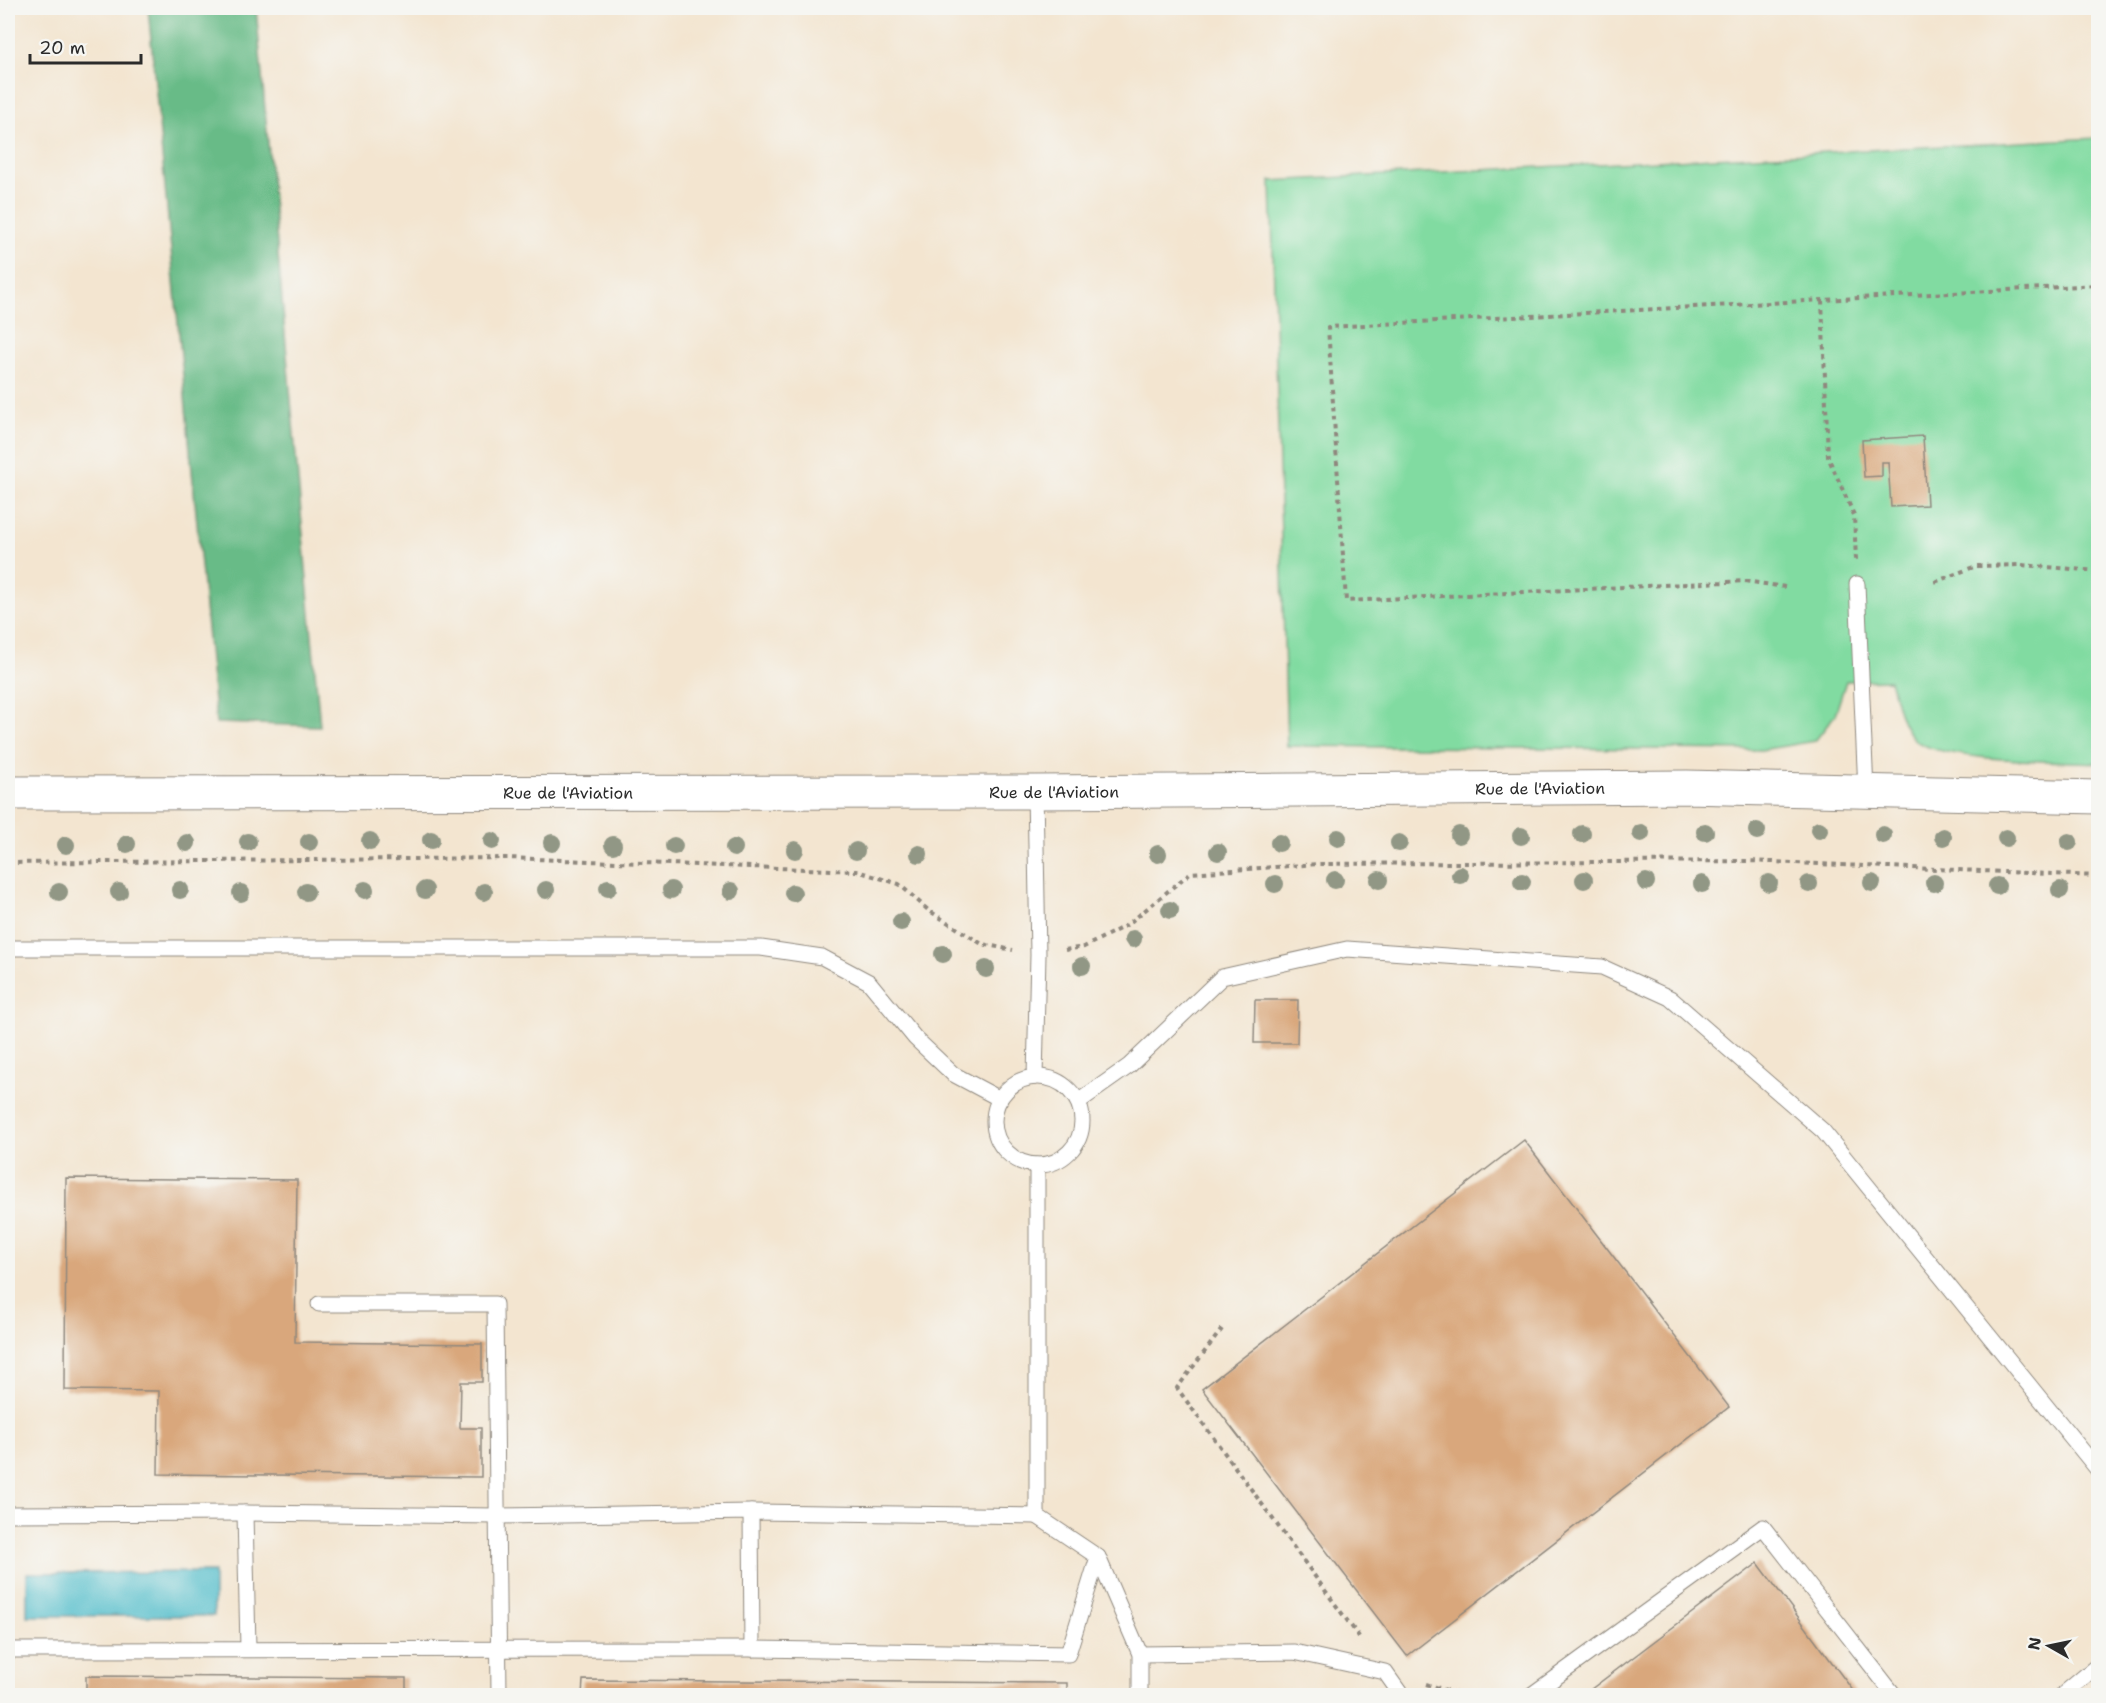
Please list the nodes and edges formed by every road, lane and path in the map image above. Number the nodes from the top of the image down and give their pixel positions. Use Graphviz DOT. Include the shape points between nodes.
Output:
graph roads {
  1 [pos="2098,285"];
  2 [pos="1822,300"];
  3 [pos="2098,572"];
  4 [pos="1935,582"];
  5 [pos="1857,584"];
  6 [pos="1785,587"];
  7 [pos="1866,791"];
  8 [pos="1035,792"];
  9 [pos="8,793"];
  10 [pos="2098,797"];
  11 [pos="8,948"];
  12 [pos="1035,1077"];
  13 [pos="1000,1099"];
  14 [pos="1078,1102"];
  15 [pos="1037,1165"];
  16 [pos="320,1304"];
  17 [pos="1222,1329"];
  18 [pos="2098,1470"];
  19 [pos="751,1512"];
  20 [pos="245,1513"];
  21 [pos="8,1514"];
  22 [pos="495,1516"];
  23 [pos="1037,1516"];
  24 [pos="1098,1557"];
  25 [pos="248,1648"];
  26 [pos="499,1649"];
  27 [pos="8,1650"];
  28 [pos="752,1650"];
  29 [pos="1140,1654"];
  30 [pos="2098,1665"];
  31 [pos="1385,1672"];
  32 [pos="499,1695"];
  33 [pos="1140,1695"];
  34 [pos="1402,1695"];
  35 [pos="1466,1695"];
  36 [pos="1530,1695"];
  37 [pos="1895,1695"];
  38 [pos="2061,1695"];
  1 -- 2 [label="path"];
  2 -- 5 [label="path" via="1828,457 1854,515"];
  2 -- 6 [label="path" via="1328,327 1346,602 1745,581"];
  3 -- 4 [label="path" via="2021,565 1976,566"];
  5 -- 7 [label="lane"];
  7 -- 8 [label="street, Rue de l'Aviation" via="1687,787"];
  7 -- 10 [label="street, Rue de l'Aviation"];
  8 -- 9 [label="street, Rue de l'Aviation"];
  8 -- 12 [label="lane"];
  11 -- 13 [label="lane" via="761,948 822,957 869,982 915,1038 953,1074"];
  12 -- 13 [label="lane" via="1009,1088"];
  12 -- 14 [label="lane" via="1052,1079 1067,1088"];
  13 -- 15 [label="lane" via="994,1116 996,1134 1005,1150 1019,1161"];
  14 -- 15 [label="lane" via="1082,1115 1077,1141 1067,1154"];
  14 -- 18 [label="lane" via="1129,1066 1222,977 1347,949 1602,967 1670,998 1823,1131"];
  15 -- 23 [label="lane"];
  16 -- 22 [label="lane" via="495,1304"];
  17 -- 31 [label="path" via="1177,1388"];
  19 -- 22 [label="lane"];
  19 -- 23 [label="lane"];
  19 -- 28 [label="lane"];
  20 -- 21 [label="lane"];
  20 -- 22 [label="lane"];
  20 -- 25 [label="lane"];
  22 -- 26 [label="lane"];
  23 -- 24 [label="lane"];
  24 -- 28 [label="lane" via="1068,1654"];
  24 -- 29 [label="lane"];
  25 -- 26 [label="lane"];
  25 -- 27 [label="lane"];
  26 -- 28 [label="lane"];
  26 -- 32 [label="lane"];
  29 -- 31 [label="lane" via="1294,1652"];
  29 -- 33 [label="lane"];
  30 -- 38 [label="lane"];
  31 -- 34 [label="lane"];
  31 -- 35 [label="path"];
  36 -- 37 [label="lane" via="1763,1527"];
}
